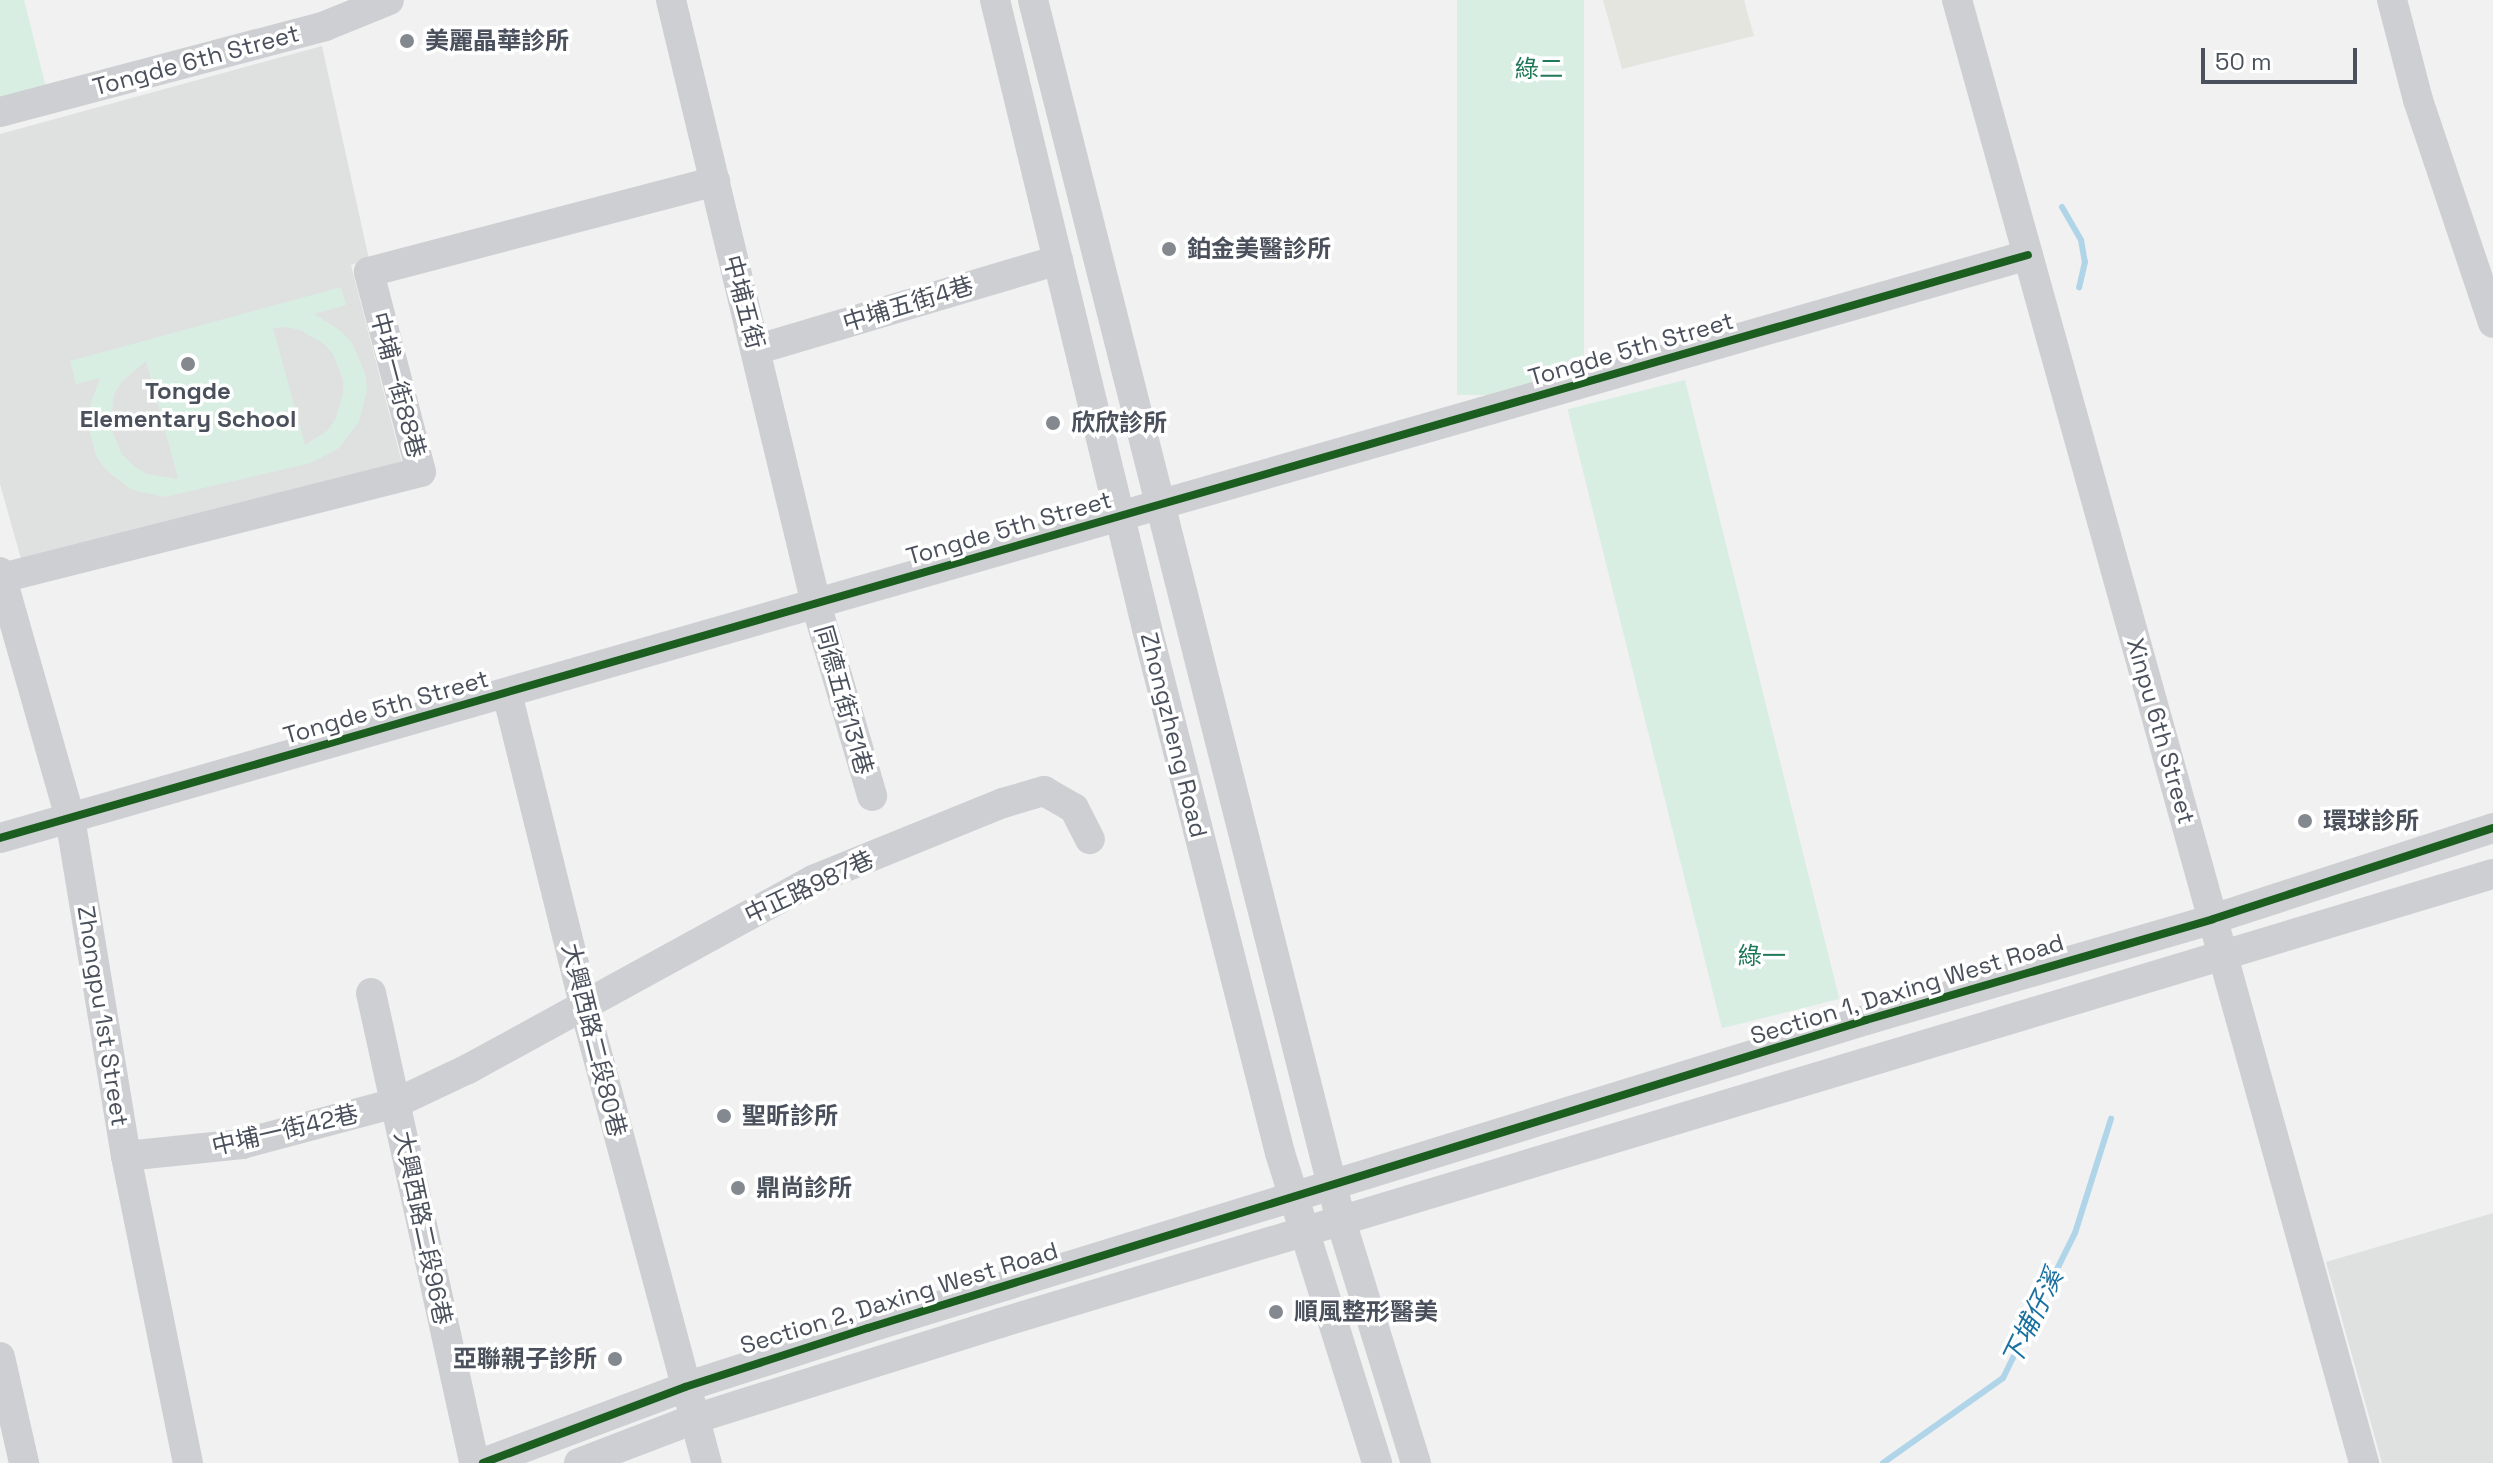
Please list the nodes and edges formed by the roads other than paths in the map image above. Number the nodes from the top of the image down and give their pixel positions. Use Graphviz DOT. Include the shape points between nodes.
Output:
graph roads {
  1 [pos="389,0"];
  2 [pos="671,0"];
  3 [pos="995,0"];
  4 [pos="1033,0"];
  5 [pos="1957,0"];
  6 [pos="2392,0"];
  7 [pos="348,7"];
  8 [pos="0,112"];
  9 [pos="715,181"];
  10 [pos="2028,255"];
  11 [pos="1058,260"];
  12 [pos="2493,323"];
  13 [pos="758,349"];
  14 [pos="1161,504"];
  15 [pos="1121,516"];
  16 [pos="1,575"];
  17 [pos="816,604"];
  18 [pos="507,693"];
  19 [pos="872,796"];
  20 [pos="70,818"];
  21 [pos="2493,828"];
  22 [pos="0,838"];
  23 [pos="1090,839"];
  24 [pos="2493,874"];
  25 [pos="2213,919"];
  26 [pos="2223,955"];
  27 [pos="371,993"];
  28 [pos="584,1004"];
  29 [pos="396,1103"];
  30 [pos="126,1156"];
  31 [pos="1332,1185"];
  32 [pos="1293,1197"];
  33 [pos="1341,1221"];
  34 [pos="1304,1232"];
  35 [pos="0,1357"];
  36 [pos="685,1387"];
  37 [pos="694,1419"];
  38 [pos="24,1463"];
  39 [pos="188,1463"];
  40 [pos="474,1463"];
  41 [pos="483,1463"];
  42 [pos="579,1463"];
  43 [pos="707,1463"];
  44 [pos="1377,1463"];
  45 [pos="1416,1463"];
  46 [pos="2364,1463"];
  1 -- 7 [label="street, Tongde 6th Street"];
  2 -- 9 [label="street, 中埔五街"];
  3 -- 11 [label="street, Zhongzheng Road"];
  4 -- 14 [label="street, Zhongzheng Road"];
  5 -- 10 [label="street, Xinpu 6th Street"];
  6 -- 12 [label="street" via="2418,100"];
  7 -- 8 [label="street, Tongde 6th Street" via="325,26"];
  9 -- 13 [label="street, 中埔五街" via="731,260"];
  9 -- 16 [label="street, 中埔一街88巷" via="369,272 421,472"];
  10 -- 14 [label="street, Tongde 5th Street"];
  10 -- 25 [label="street, Xinpu 6th Street"];
  11 -- 13 [label="street, 中埔五街4巷"];
  11 -- 15 [label="street, Zhongzheng Road"];
  13 -- 17 [label="street, 中埔五街"];
  14 -- 15 [label="street, Tongde 5th Street"];
  14 -- 31 [label="street, Zhongzheng Road"];
  15 -- 17 [label="street, Tongde 5th Street"];
  15 -- 32 [label="street, Zhongzheng Road"];
  16 -- 20 [label="street, Zhongpu 1st Street"];
  17 -- 18 [label="street, Tongde 5th Street"];
  17 -- 19 [label="street, 同德五街131巷"];
  18 -- 20 [label="street, Tongde 5th Street"];
  18 -- 28 [label="street, 大興西路二段80巷"];
  20 -- 22 [label="street, Tongde 5th Street"];
  20 -- 30 [label="street, Zhongpu 1st Street"];
  21 -- 25 [label="street, Section 1, Daxing West Road"];
  23 -- 28 [label="street, 中正路987巷" via="1074,808 1044,791 1003,803 813,880"];
  24 -- 26 [label="street"];
  25 -- 26 [label="street, Xinpu 6th Street"];
  25 -- 31 [label="street, Section 1, Daxing West Road"];
  26 -- 33 [label="street"];
  26 -- 46 [label="street, Xinpu 6th Street"];
  27 -- 29 [label="street, 大興西路二段96巷"];
  28 -- 29 [label="street, 中正路987巷"];
  28 -- 36 [label="street, 大興西路二段80巷"];
  29 -- 30 [label="street, 中埔一街42巷" via="242,1144"];
  29 -- 40 [label="street, 大興西路二段96巷"];
  30 -- 39 [label="street, Zhongpu 1st Street"];
  31 -- 32 [label="street, Section 2, Daxing West Road"];
  31 -- 33 [label="street, Zhongzheng Road"];
  32 -- 34 [label="street, Zhongzheng Road"];
  32 -- 36 [label="street, Section 2, Daxing West Road"];
  33 -- 34 [label="street"];
  33 -- 45 [label="street, Zhongzheng Road"];
  34 -- 37 [label="street"];
  34 -- 44 [label="street, Zhongzheng Road"];
  35 -- 38 [label="street"];
  36 -- 37 [label="street, 大興西路二段80巷"];
  36 -- 41 [label="street, Section 2, Daxing West Road"];
  37 -- 42 [label="street"];
  37 -- 43 [label="street, 大興西路二段80巷"];
}
